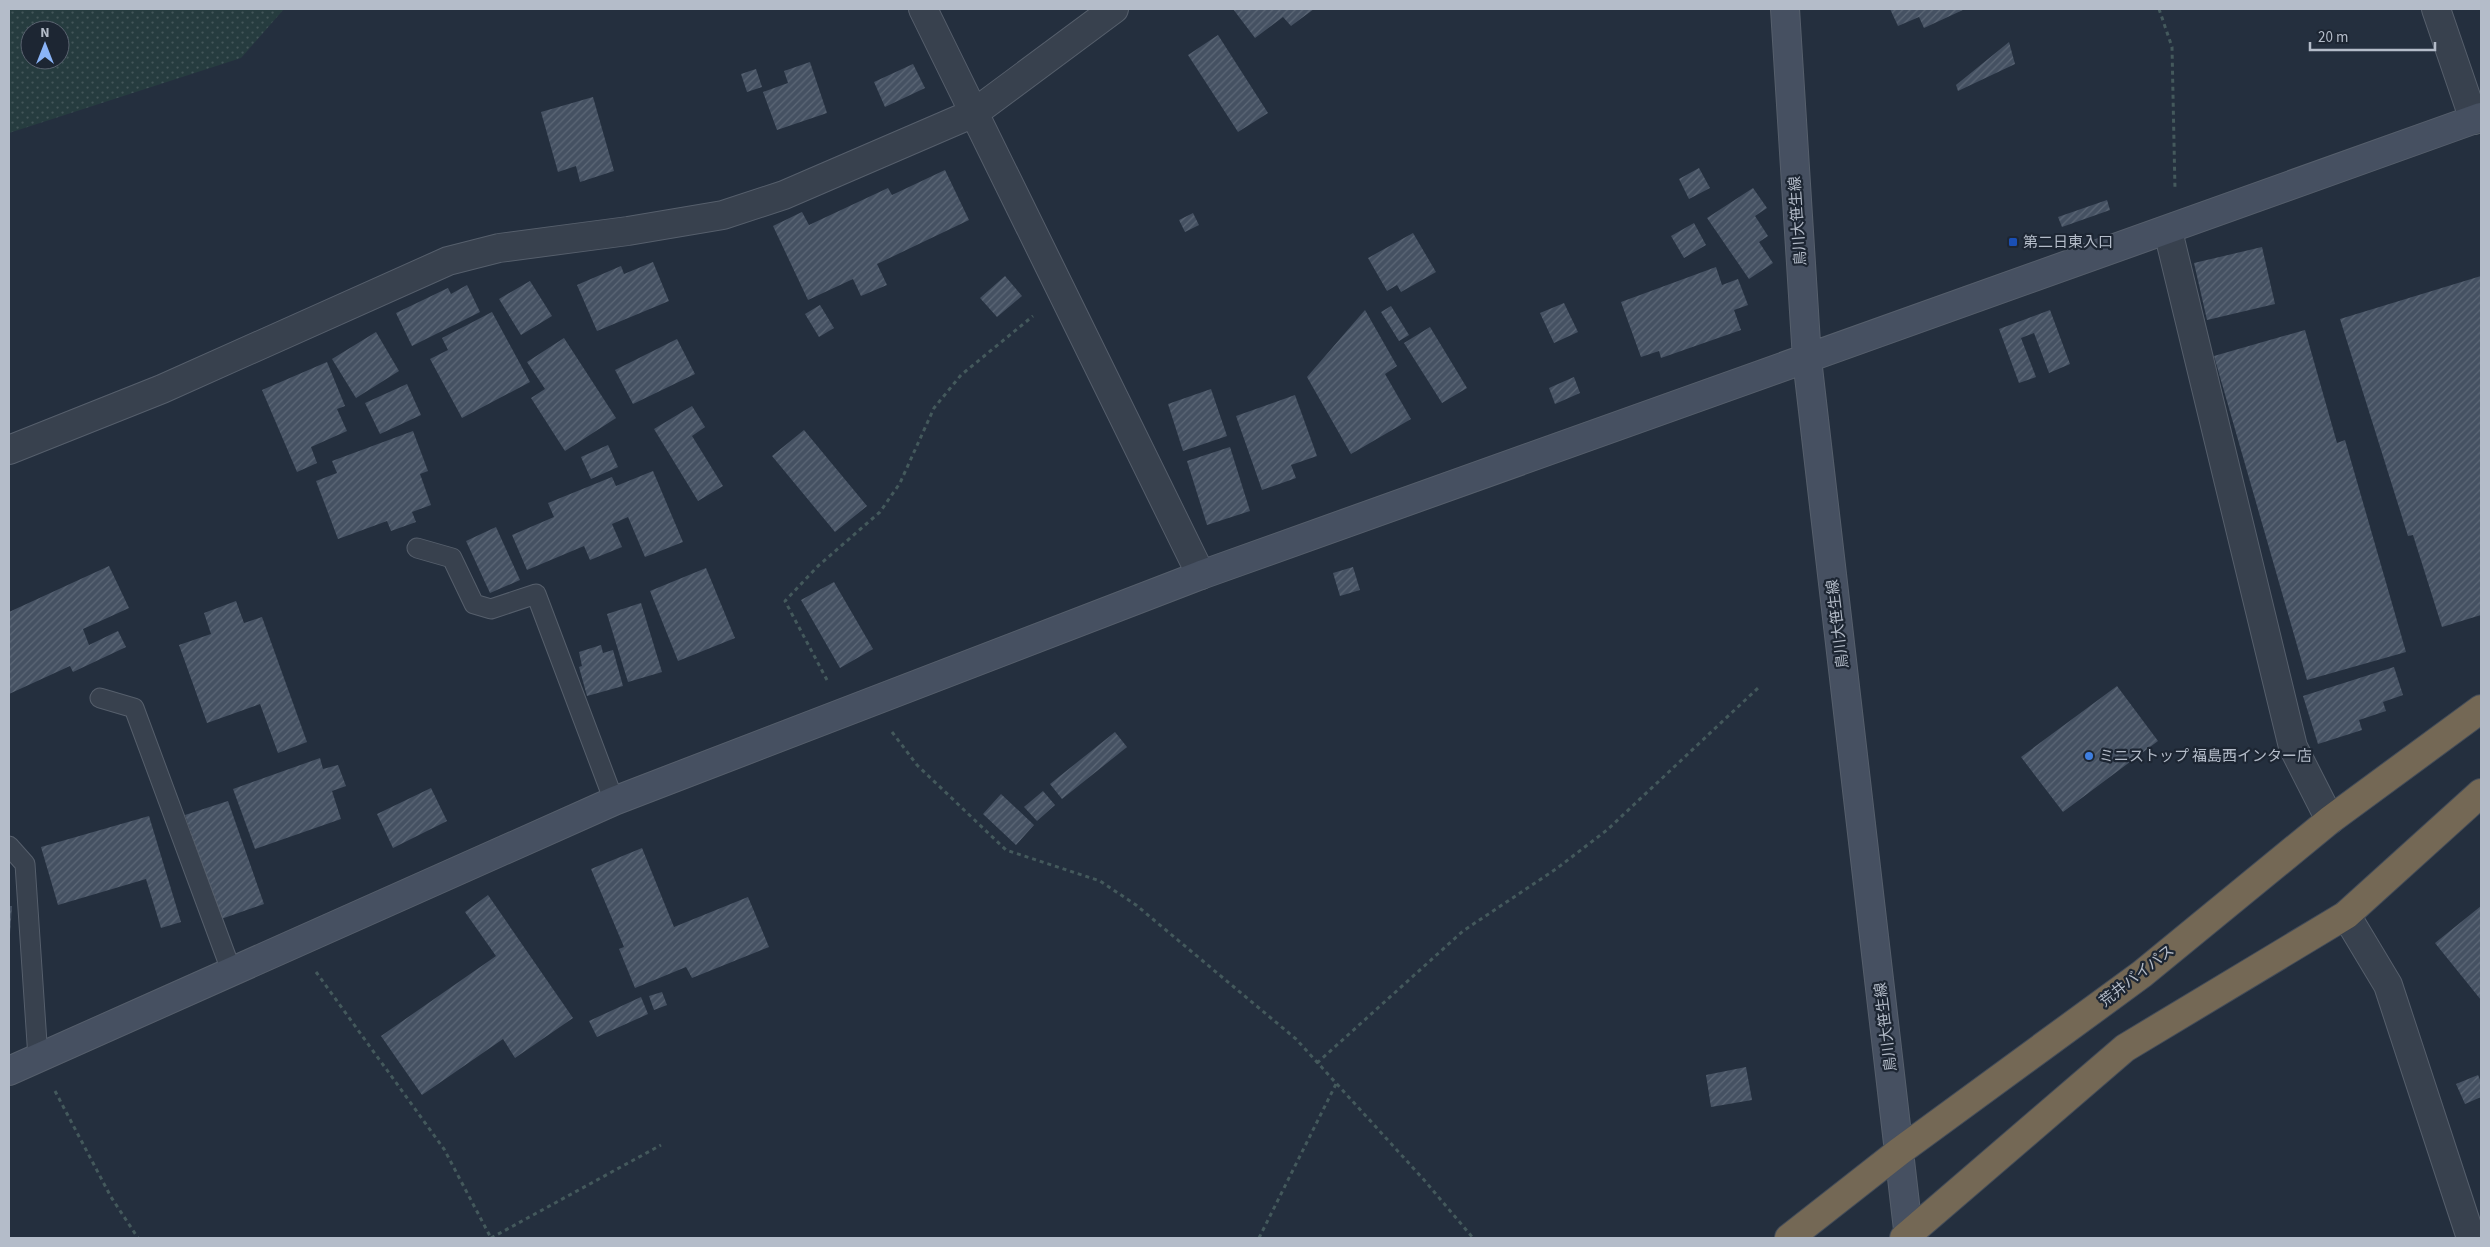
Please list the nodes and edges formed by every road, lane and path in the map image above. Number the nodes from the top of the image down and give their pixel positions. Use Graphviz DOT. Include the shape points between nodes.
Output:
graph roads {
  1 [pos="923,9"];
  2 [pos="1114,9"];
  3 [pos="1785,9"];
  4 [pos="2159,9"];
  5 [pos="2436,9"];
  6 [pos="974,113"];
  7 [pos="2478,119"];
  8 [pos="2172,229"];
  9 [pos="1062,292"];
  10 [pos="1807,359"];
  11 [pos="9,450"];
  12 [pos="417,548"];
  13 [pos="1201,576"];
  14 [pos="1758,688"];
  15 [pos="100,698"];
  16 [pos="857,707"];
  17 [pos="2481,709"];
  18 [pos="2481,793"];
  19 [pos="614,800"];
  20 [pos="2330,820"];
  21 [pos="9,846"];
  22 [pos="2346,915"];
  23 [pos="296,942"];
  24 [pos="231,970"];
  25 [pos="38,1058"];
  26 [pos="1316,1063"];
  27 [pos="9,1071"];
  28 [pos="1336,1084"];
  29 [pos="661,1145"];
  30 [pos="1900,1151"];
  31 [pos="1907,1237"];
  32 [pos="138,1238"];
  33 [pos="491,1238"];
  34 [pos="1259,1238"];
  35 [pos="1473,1238"];
  36 [pos="1788,1238"];
  37 [pos="2471,1238"];
  1 -- 6 [label="street"];
  2 -- 6 [label="street"];
  3 -- 10 [label="street, 鳥川大笹生線"];
  4 -- 8 [label="path" via="2172,46"];
  5 -- 7 [label="street"];
  6 -- 9 [label="street"];
  6 -- 11 [label="street" via="784,195 723,215 500,248 448,261 162,389"];
  7 -- 8 [label="street"];
  8 -- 10 [label="street"];
  8 -- 20 [label="street" via="2293,747"];
  9 -- 13 [label="street"];
  9 -- 16 [label="path" via="961,375 934,408 900,483 880,512 818,566 785,601"];
  10 -- 13 [label="street"];
  10 -- 30 [label="street, 鳥川大笹生線"];
  12 -- 19 [label="lane" via="452,558 474,604 491,609 536,594"];
  13 -- 16 [label="street"];
  14 -- 26 [label="path" via="1607,830 1556,869 1463,931"];
  15 -- 24 [label="lane" via="134,708"];
  16 -- 19 [label="street"];
  16 -- 26 [label="path" via="1006,850 1100,881 1136,905 1296,1039"];
  17 -- 20 [label="highway, 荒井バイパス"];
  18 -- 22 [label="highway"];
  19 -- 23 [label="street"];
  20 -- 30 [label="highway, 荒井バイパス" via="2142,974"];
  21 -- 25 [label="lane" via="25,864"];
  22 -- 31 [label="highway" via="2125,1048"];
  22 -- 37 [label="street" via="2388,985"];
  23 -- 24 [label="street"];
  23 -- 33 [label="path" via="444,1150"];
  24 -- 25 [label="street"];
  25 -- 27 [label="street"];
  25 -- 32 [label="path" via="111,1197"];
  26 -- 28 [label="path"];
  28 -- 34 [label="path"];
  28 -- 35 [label="path"];
  29 -- 33 [label="path"];
  30 -- 31 [label="street, 鳥川大笹生線"];
  30 -- 36 [label="highway, 荒井バイパス"];
}
